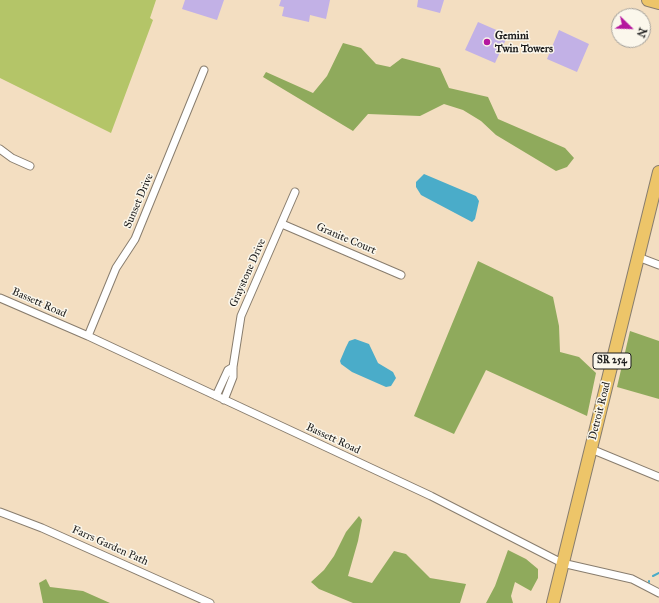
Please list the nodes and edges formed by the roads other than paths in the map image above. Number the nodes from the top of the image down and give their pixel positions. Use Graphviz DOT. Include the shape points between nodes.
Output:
graph roads {
  1 [pos="204,70"];
  2 [pos="0,149"];
  3 [pos="30,166"];
  4 [pos="659,172"];
  5 [pos="295,192"];
  6 [pos="282,224"];
  7 [pos="638,258"];
  8 [pos="659,265"];
  9 [pos="402,275"];
  10 [pos="0,298"];
  11 [pos="88,336"];
  12 [pos="232,367"];
  13 [pos="216,396"];
  14 [pos="224,400"];
  15 [pos="591,449"];
  16 [pos="659,477"];
  17 [pos="0,512"];
  18 [pos="562,563"];
  19 [pos="659,592"];
  20 [pos="210,603"];
  21 [pos="553,603"];
  1 -- 11 [label="street, Sunset Drive" via="135,239 116,268"];
  2 -- 3 [label="street"];
  4 -- 7 [label="main road, Detroit Road / SR 254"];
  5 -- 6 [label="street, Graystone Drive"];
  6 -- 9 [label="street, Granite Court"];
  6 -- 12 [label="street, Graystone Drive" via="241,316"];
  7 -- 8 [label="street"];
  7 -- 15 [label="main road, Detroit Road / SR 254"];
  10 -- 11 [label="street, Bassett Road"];
  11 -- 13 [label="street, Bassett Road"];
  12 -- 13 [label="street, Graystone Drive" via="228,370"];
  12 -- 14 [label="street, Graystone Drive" via="233,377"];
  13 -- 14 [label="street, Bassett Road"];
  14 -- 18 [label="street, Bassett Road" via="431,496"];
  15 -- 16 [label="street"];
  15 -- 18 [label="main road, Detroit Road / SR 254"];
  17 -- 20 [label="street, Farrs Garden Path" via="42,528"];
  18 -- 19 [label="street, Bassett Road" via="632,579"];
  18 -- 21 [label="main road, Detroit Road / SR 254"];
}
